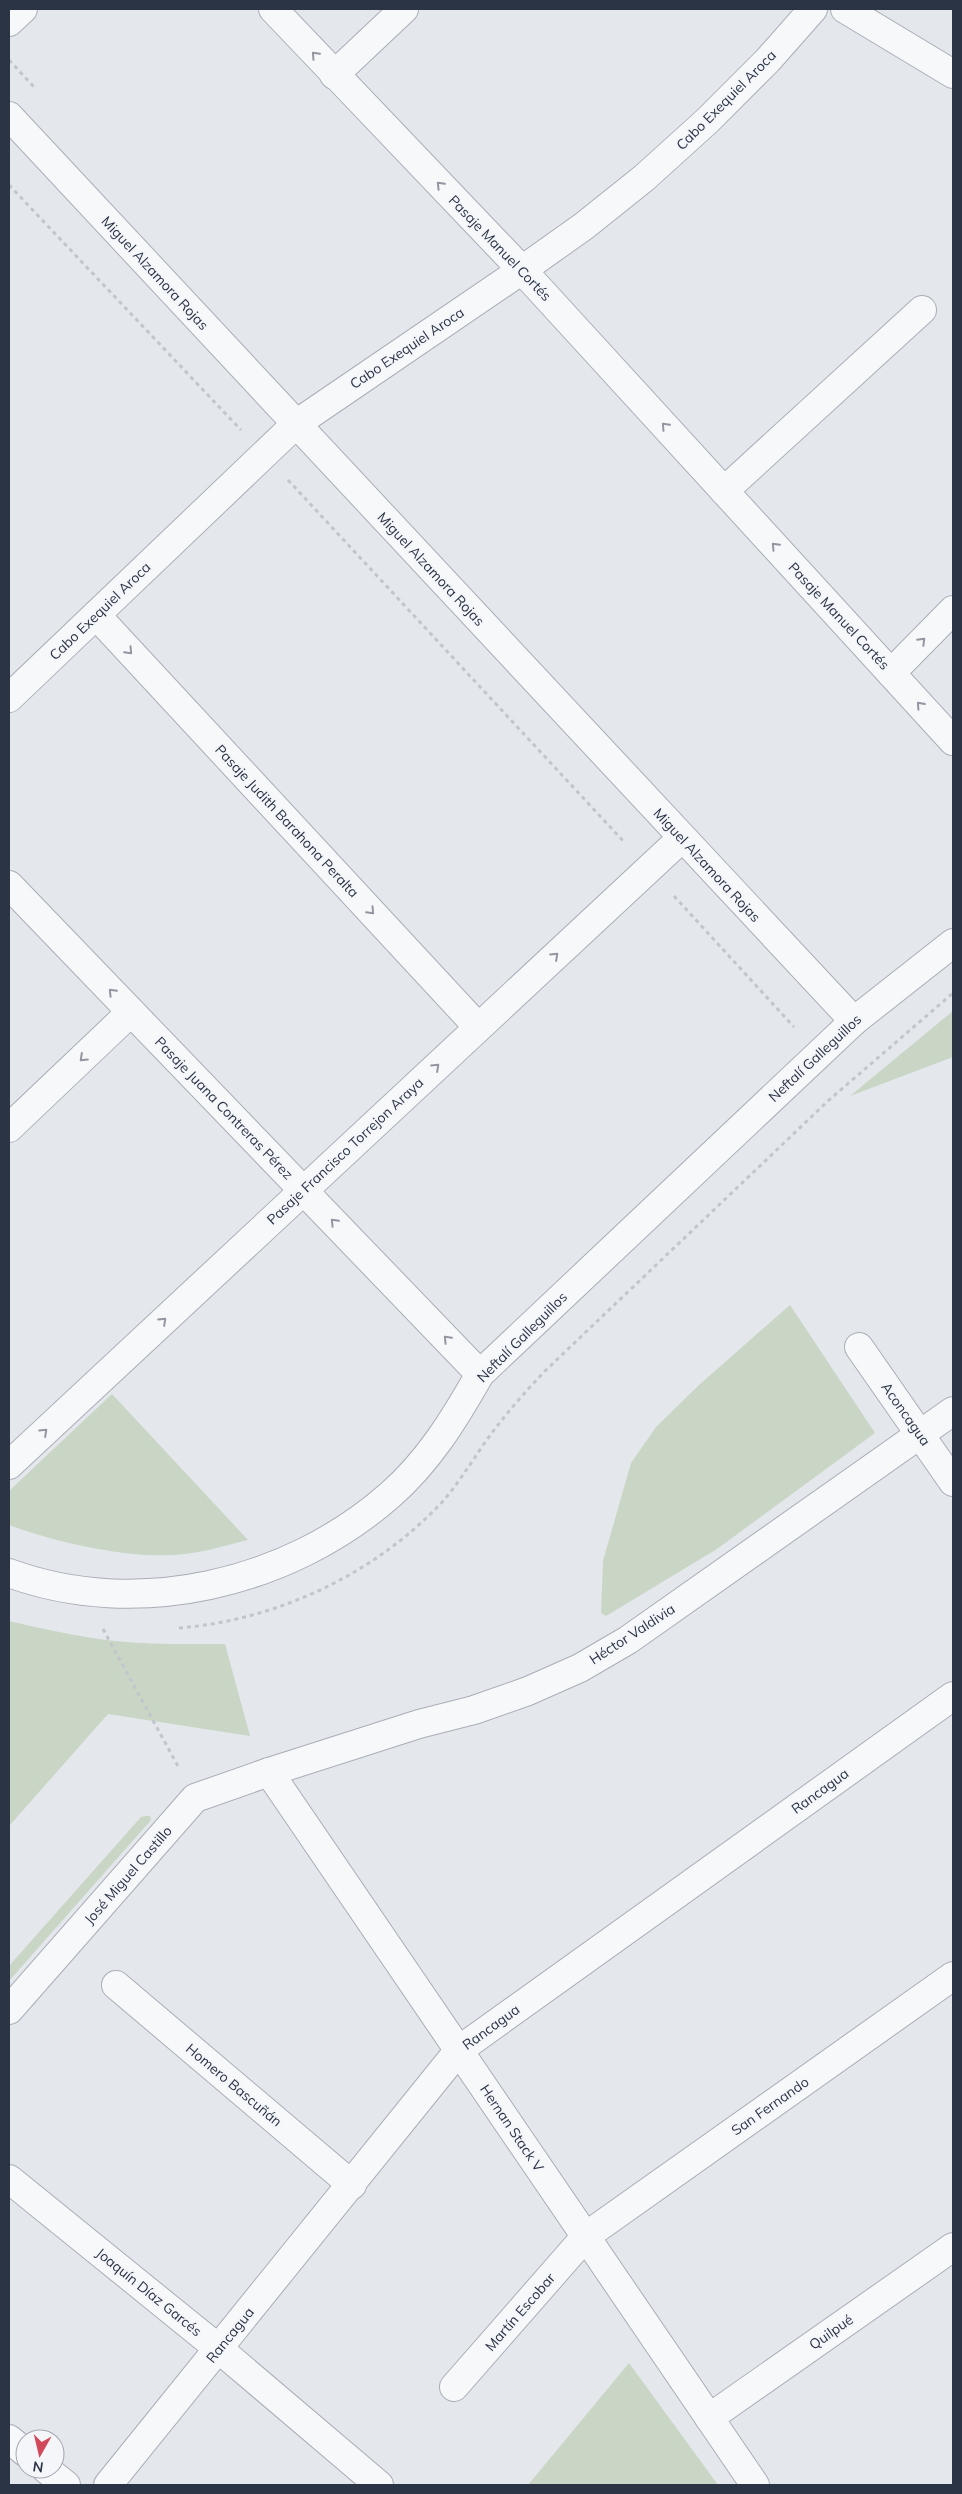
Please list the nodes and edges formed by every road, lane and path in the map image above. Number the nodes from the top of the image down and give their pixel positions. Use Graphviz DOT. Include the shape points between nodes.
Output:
graph roads {
  1 [pos="23,9"];
  2 [pos="273,9"];
  3 [pos="404,9"];
  4 [pos="813,9"];
  5 [pos="845,9"];
  6 [pos="9,22"];
  7 [pos="953,74"];
  8 [pos="334,75"];
  9 [pos="9,116"];
  10 [pos="9,185"];
  11 [pos="522,270"];
  12 [pos="922,310"];
  13 [pos="296,424"];
  14 [pos="264,455"];
  15 [pos="724,491"];
  16 [pos="953,610"];
  17 [pos="96,615"];
  18 [pos="891,672"];
  19 [pos="9,698"];
  20 [pos="953,740"];
  21 [pos="682,838"];
  22 [pos="648,868"];
  23 [pos="9,885"];
  24 [pos="953,943"];
  25 [pos="131,1012"];
  26 [pos="854,1021"];
  27 [pos="478,1027"];
  28 [pos="819,1054"];
  29 [pos="846,1085"];
  30 [pos="9,1128"];
  31 [pos="303,1190"];
  32 [pos="858,1347"];
  33 [pos="480,1374"];
  34 [pos="953,1411"];
  35 [pos="920,1434"];
  36 [pos="9,1465"];
  37 [pos="953,1482"];
  38 [pos="9,1573"];
  39 [pos="68,1589"];
  40 [pos="953,1696"];
  41 [pos="269,1772"];
  42 [pos="195,1798"];
  43 [pos="953,1976"];
  44 [pos="116,1985"];
  45 [pos="9,2010"];
  46 [pos="459,2050"];
  47 [pos="9,2179"];
  48 [pos="352,2185"];
  49 [pos="586,2236"];
  50 [pos="953,2247"];
  51 [pos="219,2349"];
  52 [pos="454,2387"];
  53 [pos="709,2418"];
  54 [pos="108,2485"];
  55 [pos="379,2485"];
  56 [pos="756,2485"];
  1 -- 6 [label="street"];
  8 -- 2 [label="street, Pasaje Manuel Cortés, one-way"];
  3 -- 8 [label="street"];
  4 -- 11 [label="street, Cabo Exequiel Aroca" via="707,121 644,178"];
  5 -- 7 [label="street"];
  11 -- 8 [label="street, Pasaje Manuel Cortés, one-way"];
  9 -- 13 [label="street, Miguel Alzamora Rojas"];
  10 -- 14 [label="path"];
  11 -- 13 [label="street, Cabo Exequiel Aroca"];
  15 -- 11 [label="street, Pasaje Manuel Cortés, one-way"];
  12 -- 15 [label="street"];
  13 -- 14 [label="street, Cabo Exequiel Aroca"];
  13 -- 21 [label="street, Miguel Alzamora Rojas"];
  14 -- 17 [label="street, Cabo Exequiel Aroca"];
  14 -- 22 [label="path"];
  18 -- 15 [label="street, Pasaje Manuel Cortés, one-way"];
  18 -- 16 [label="street, one-way"];
  17 -- 19 [label="street, Cabo Exequiel Aroca"];
  17 -- 27 [label="street, Pasaje Judith Barahona Peralta, one-way"];
  20 -- 18 [label="street, Pasaje Manuel Cortés, one-way"];
  21 -- 22 [label="street, Pasaje Francisco Torrejon Araya"];
  21 -- 26 [label="street, Miguel Alzamora Rojas"];
  27 -- 22 [label="street, Pasaje Francisco Torrejon Araya, one-way"];
  22 -- 28 [label="path"];
  25 -- 23 [label="street, Pasaje Juana Contreras Pérez, one-way"];
  24 -- 26 [label="street, Neftalí Galleguillos"];
  25 -- 30 [label="street, one-way"];
  25 -- 31 [label="street, Pasaje Juana Contreras Pérez"];
  26 -- 28 [label="street, Neftalí Galleguillos"];
  31 -- 27 [label="street, Pasaje Francisco Torrejon Araya, one-way"];
  28 -- 29 [label="path"];
  28 -- 33 [label="street, Neftalí Galleguillos"];
  33 -- 31 [label="street, Pasaje Juana Contreras Pérez, one-way"];
  36 -- 31 [label="street, Pasaje Francisco Torrejon Araya, one-way"];
  32 -- 35 [label="street, Aconcagua"];
  33 -- 39 [label="street, Neftalí Galleguillos" via="456,1418 426,1458 390,1494 351,1525 308,1551 262,1571 214,1585 165,1592"];
  34 -- 35 [label="street, Héctor Valdivia"];
  35 -- 37 [label="street, Aconcagua"];
  35 -- 41 [label="street, Héctor Valdivia" via="628,1640 580,1668 474,1710 419,1724"];
  38 -- 39 [label="street, Neftalí Galleguillos"];
  39 -- 42 [label="path" via="103,1629"];
  40 -- 46 [label="street, Rancagua"];
  41 -- 42 [label="street, José Miguel Castillo"];
  41 -- 46 [label="street, Hernan Stack V"];
  42 -- 45 [label="street, José Miguel Castillo"];
  43 -- 49 [label="street, San Fernando"];
  44 -- 48 [label="street, Homero Bascuñán"];
  46 -- 48 [label="street, Rancagua"];
  46 -- 49 [label="street, Hernan Stack V"];
  47 -- 51 [label="street, Joaquín Díaz Garcés"];
  48 -- 51 [label="street, Rancagua"];
  49 -- 52 [label="street, Martín Escobar"];
  49 -- 53 [label="street, Hernan Stack V"];
  50 -- 53 [label="street, Quilpué"];
  51 -- 54 [label="street, Rancagua"];
  51 -- 55 [label="street, Joaquín Díaz Garcés"];
  53 -- 56 [label="street, Hernan Stack V"];
}
